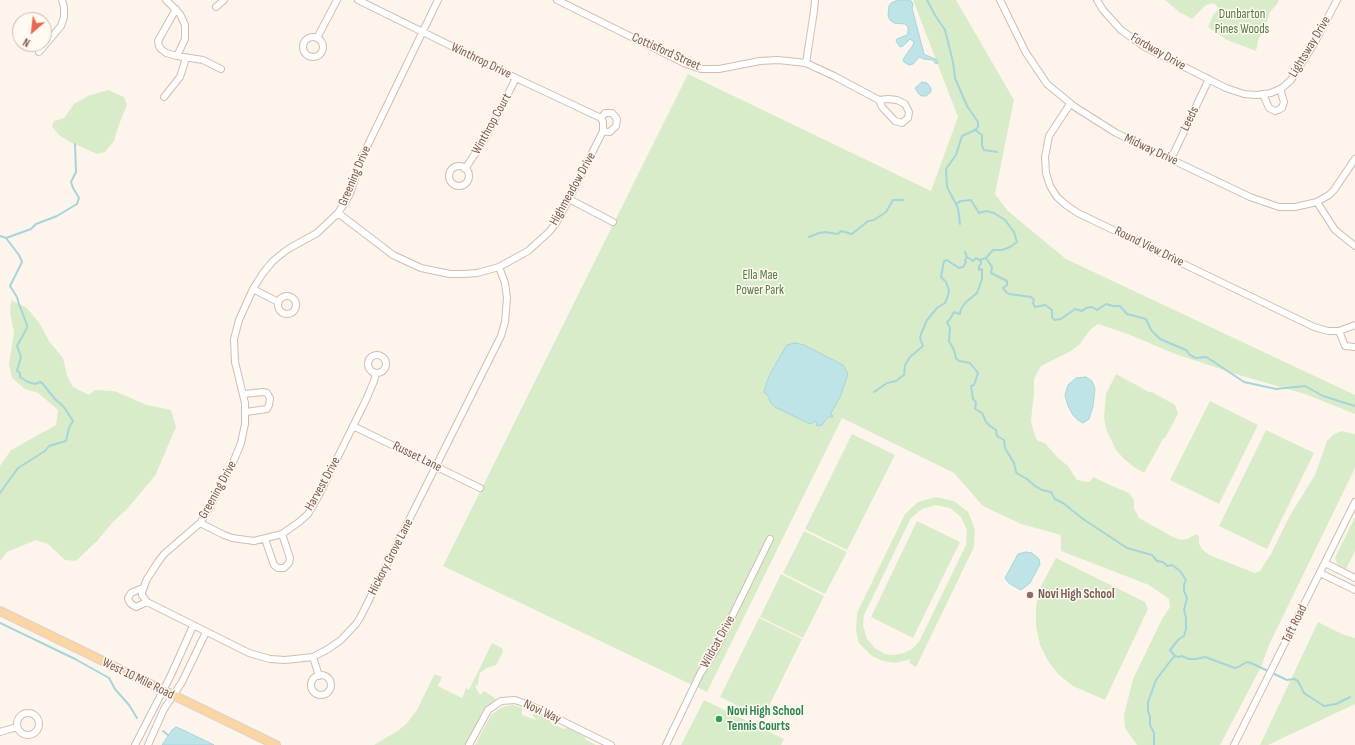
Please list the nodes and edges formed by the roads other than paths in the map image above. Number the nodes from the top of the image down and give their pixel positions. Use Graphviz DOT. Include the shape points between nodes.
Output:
graph roads {
  1 [pos="62,0"];
  2 [pos="166,0"];
  3 [pos="224,0"];
  4 [pos="358,0"];
  5 [pos="438,0"];
  6 [pos="557,0"];
  7 [pos="815,0"];
  8 [pos="1000,0"];
  9 [pos="1097,0"];
  10 [pos="1337,0"];
  11 [pos="334,2"];
  12 [pos="216,7"];
  13 [pos="176,9"];
  14 [pos="422,32"];
  15 [pos="52,37"];
  16 [pos="317,38"];
  17 [pos="177,56"];
  18 [pos="186,58"];
  19 [pos="806,63"];
  20 [pos="221,69"];
  21 [pos="516,78"];
  22 [pos="1209,79"];
  23 [pos="1280,89"];
  24 [pos="1263,94"];
  25 [pos="164,97"];
  26 [pos="879,100"];
  27 [pos="1070,104"];
  28 [pos="602,120"];
  29 [pos="603,131"];
  30 [pos="1171,159"];
  31 [pos="1355,159"];
  32 [pos="465,168"];
  33 [pos="569,199"];
  34 [pos="1318,202"];
  35 [pos="338,213"];
  36 [pos="613,222"];
  37 [pos="1355,246"];
  38 [pos="499,267"];
  39 [pos="253,289"];
  40 [pos="278,302"];
  41 [pos="1355,325"];
  42 [pos="1339,331"];
  43 [pos="1355,347"];
  44 [pos="376,373"];
  45 [pos="244,394"];
  46 [pos="246,412"];
  47 [pos="354,426"];
  48 [pos="436,466"];
  49 [pos="480,488"];
  50 [pos="1355,502"];
  51 [pos="200,523"];
  52 [pos="282,534"];
  53 [pos="265,539"];
  54 [pos="770,540"];
  55 [pos="1325,563"];
  56 [pos="1320,573"];
  57 [pos="1355,578"];
  58 [pos="1355,590"];
  59 [pos="143,592"];
  60 [pos="147,602"];
  61 [pos="0,612"];
  62 [pos="193,626"];
  63 [pos="206,632"];
  64 [pos="178,656"];
  65 [pos="313,657"];
  66 [pos="191,663"];
  67 [pos="319,676"];
  68 [pos="162,690"];
  69 [pos="173,695"];
  70 [pos="17,727"];
  71 [pos="142,730"];
  72 [pos="0,732"];
  73 [pos="152,735"];
  74 [pos="135,745"];
  75 [pos="148,745"];
  76 [pos="276,745"];
  77 [pos="469,745"];
  78 [pos="611,745"];
  79 [pos="666,745"];
  80 [pos="1234,745"];
  1 -- 15 [label="street" via="64,16 61,26"];
  2 -- 13 [label="street"];
  3 -- 12 [label="street"];
  4 -- 14 [label="street, Winthrop Drive"];
  5 -- 14 [label="street, Greening Drive"];
  6 -- 19 [label="street, Cottisford Street" via="701,69 719,69 760,61"];
  7 -- 19 [label="street"];
  8 -- 27 [label="street, Midway Drive" via="1026,54 1047,84"];
  9 -- 22 [label="street, Fordway Drive" via="1121,30 1145,47"];
  10 -- 23 [label="street, Lightsway Drive" via="1295,74"];
  11 -- 16 [label="street"];
  13 -- 17 [label="street" via="183,19 186,30 185,40"];
  13 -- 17 [label="street" via="158,44 163,51"];
  14 -- 21 [label="street, Winthrop Drive"];
  14 -- 35 [label="street, Greening Drive" via="362,157 350,194"];
  17 -- 18 [label="street"];
  18 -- 20 [label="street" via="203,60"];
  18 -- 25 [label="street" via="180,78"];
  19 -- 26 [label="street, Cottisford Street"];
  21 -- 28 [label="street, Winthrop Drive"];
  21 -- 32 [label="street, Winthrop Court" via="486,137"];
  22 -- 24 [label="street, Lightsway Drive" via="1244,94"];
  22 -- 30 [label="street, Leeds"];
  23 -- 24 [label="street, Lightsway Drive"];
  23 -- 24 [label="street" via="1284,102 1278,110 1269,108"];
  26 -- 26 [label="street" via="895,121 902,123 908,118 909,112 905,104 897,100"];
  27 -- 30 [label="street, Midway Drive" via="1116,133"];
  27 -- 42 [label="street, Round View Drive" via="1049,136 1045,156 1050,186 1066,205 1314,327"];
  28 -- 29 [label="street, Highmeadow Drive"];
  28 -- 29 [label="street" via="605,113 612,113 617,119 616,126 610,132"];
  29 -- 33 [label="street, Highmeadow Drive"];
  30 -- 34 [label="street, Midway Drive" via="1271,205 1295,207"];
  31 -- 34 [label="street, Midway Drive" via="1329,195"];
  33 -- 36 [label="street"];
  33 -- 38 [label="street, Highmeadow Drive" via="548,232 528,251"];
  34 -- 37 [label="street" via="1335,230"];
  35 -- 38 [label="street, Highmeadow Drive" via="392,255 421,268 464,274"];
  35 -- 39 [label="street, Greening Drive" via="317,233 273,261"];
  38 -- 48 [label="street, Hickory Grove Lane" via="507,298 503,330"];
  39 -- 40 [label="street"];
  39 -- 45 [label="street, Greening Drive" via="239,320 234,339 235,362"];
  41 -- 42 [label="street, Round View Drive"];
  42 -- 43 [label="street" via="1345,346"];
  44 -- 47 [label="street, Harvest Drive"];
  45 -- 46 [label="street, Greening Drive"];
  45 -- 46 [label="street" via="262,392 267,393 270,398 267,408"];
  46 -- 51 [label="street, Greening Drive" via="244,433 238,452"];
  47 -- 48 [label="street, Russet Lane"];
  47 -- 52 [label="street, Harvest Drive" via="314,505 299,522"];
  48 -- 49 [label="street, Russet Lane"];
  48 -- 65 [label="street, Hickory Grove Lane" via="356,624 334,645"];
  50 -- 55 [label="street, Taft Road"];
  51 -- 53 [label="street, Harvest Drive" via="232,538 254,541"];
  51 -- 59 [label="street, Greening Drive" via="164,554 150,573"];
  52 -- 53 [label="street, Harvest Drive"];
  52 -- 53 [label="street" via="290,558 284,568 274,565"];
  54 -- 79 [label="street, Wildcat Drive"];
  55 -- 56 [label="street, Taft Road"];
  55 -- 57 [label="street"];
  56 -- 58 [label="street"];
  56 -- 80 [label="street, Taft Road"];
  59 -- 60 [label="street, Hickory Grove Lane"];
  59 -- 60 [label="street" via="131,593 129,601 136,607"];
  60 -- 62 [label="street, Hickory Grove Lane"];
  61 -- 68 [label="main road, West 10 Mile Road"];
  62 -- 63 [label="street, Hickory Grove Lane"];
  62 -- 64 [label="street"];
  63 -- 65 [label="street, Hickory Grove Lane" via="249,653 270,659"];
  63 -- 66 [label="street"];
  64 -- 66 [label="street"];
  64 -- 68 [label="street"];
  65 -- 67 [label="street"];
  66 -- 69 [label="street"];
  68 -- 69 [label="main road, West 10 Mile Road"];
  68 -- 71 [label="street"];
  69 -- 73 [label="street"];
  69 -- 76 [label="main road, West 10 Mile Road"];
  70 -- 72 [label="street"];
  71 -- 73 [label="street"];
  71 -- 74 [label="street"];
  73 -- 75 [label="street"];
  77 -- 78 [label="street, Novi Way" via="488,710 501,701 515,700"];
}
